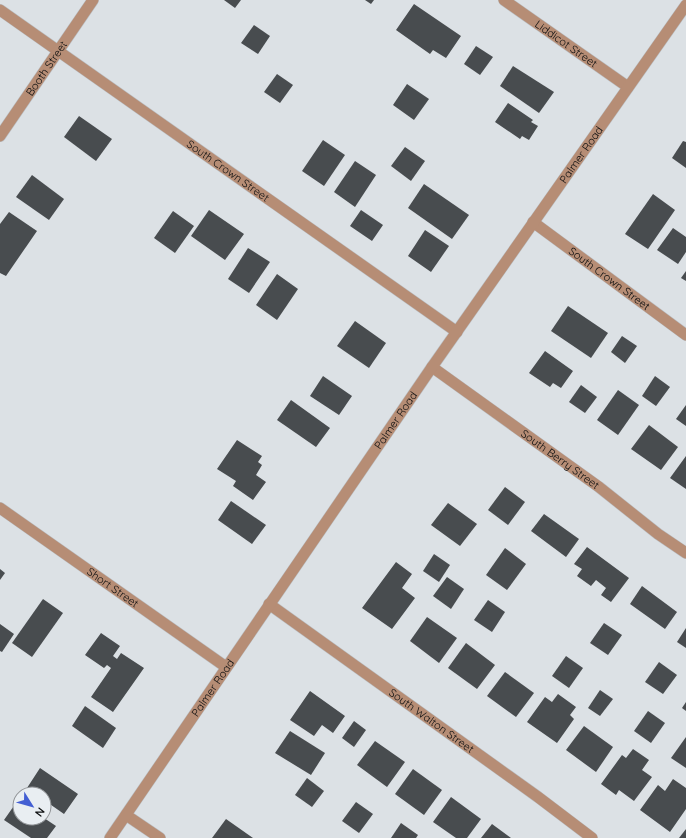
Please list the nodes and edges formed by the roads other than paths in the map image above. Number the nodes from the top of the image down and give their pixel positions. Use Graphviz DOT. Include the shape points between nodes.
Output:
graph roads {
  1 [pos="92,0"];
  2 [pos="504,0"];
  3 [pos="686,5"];
  4 [pos="0,10"];
  5 [pos="58,51"];
  6 [pos="628,87"];
  7 [pos="0,136"];
  8 [pos="533,222"];
  9 [pos="457,332"];
  10 [pos="686,335"];
  11 [pos="432,368"];
  12 [pos="0,508"];
  13 [pos="686,553"];
  14 [pos="269,604"];
  15 [pos="226,667"];
  16 [pos="126,815"];
  17 [pos="110,838"];
  18 [pos="160,838"];
  19 [pos="592,838"];
  1 -- 5 [label="street, Booth Street"];
  2 -- 6 [label="street, Liddicot Street"];
  3 -- 6 [label="street, Palmer Road"];
  4 -- 5 [label="street, South Crown Street"];
  5 -- 7 [label="street, Booth Street"];
  5 -- 9 [label="street, South Crown Street"];
  6 -- 8 [label="street, Palmer Road"];
  8 -- 9 [label="street, Palmer Road"];
  8 -- 10 [label="street, South Crown Street"];
  9 -- 11 [label="street, Palmer Road"];
  11 -- 13 [label="street, South Berry Street" via="599,487"];
  11 -- 14 [label="street, Palmer Road"];
  12 -- 15 [label="street, Short Street"];
  14 -- 15 [label="street, Palmer Road"];
  14 -- 19 [label="street, South Walton Street"];
  15 -- 16 [label="street, Palmer Road"];
  16 -- 17 [label="street, Palmer Road"];
  16 -- 18 [label="street"];
}
